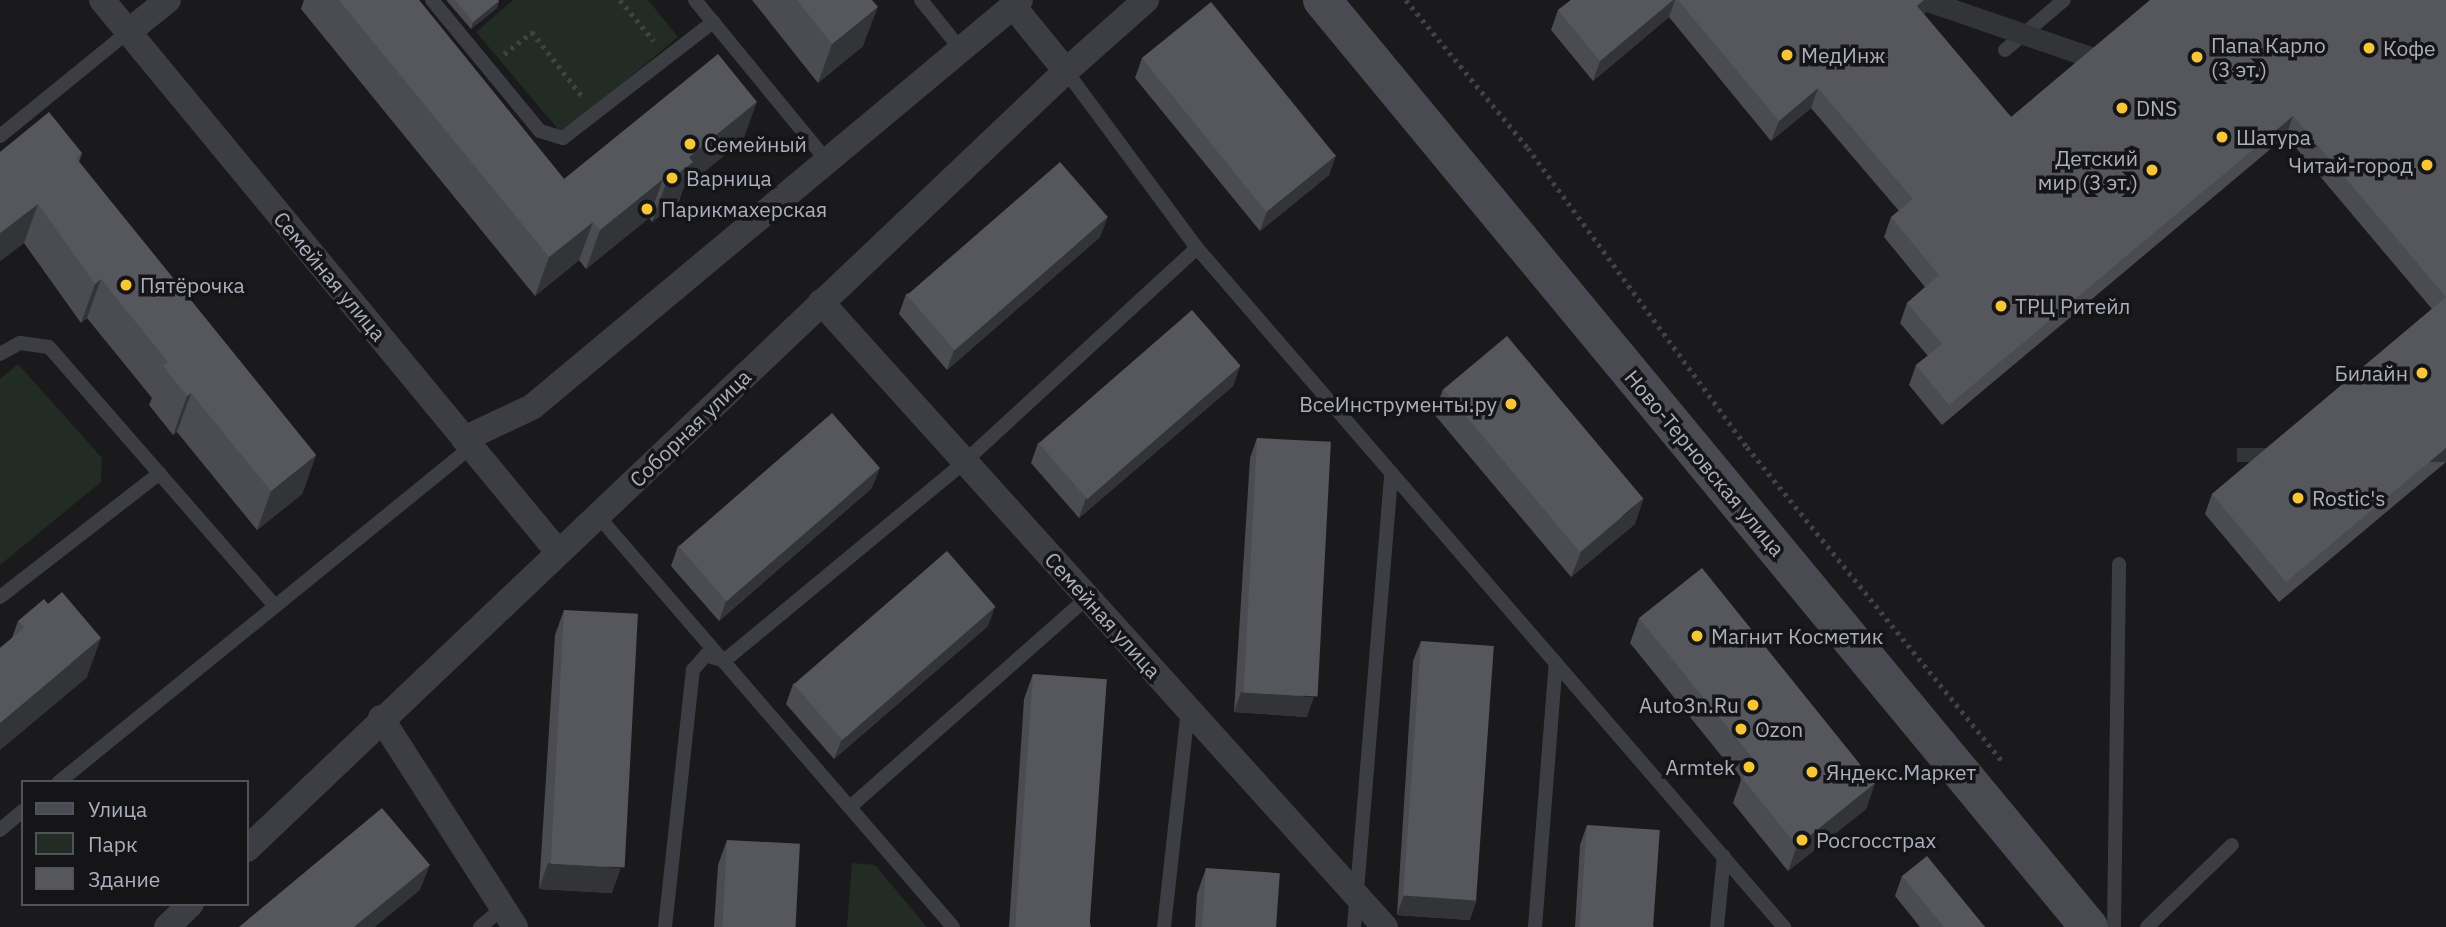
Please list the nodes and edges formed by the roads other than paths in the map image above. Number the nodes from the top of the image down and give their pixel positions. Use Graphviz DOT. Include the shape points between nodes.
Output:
graph roads {
  1 [pos="102,0"];
  2 [pos="168,0"];
  3 [pos="432,0"];
  4 [pos="695,0"];
  5 [pos="921,0"];
  6 [pos="1146,0"];
  7 [pos="1322,0"];
  8 [pos="2064,0"];
  9 [pos="1014,2"];
  10 [pos="713,22"];
  11 [pos="128,32"];
  12 [pos="2005,50"];
  13 [pos="962,51"];
  14 [pos="1066,71"];
  15 [pos="0,136"];
  16 [pos="828,162"];
  17 [pos="1197,247"];
  18 [pos="821,302"];
  19 [pos="0,354"];
  20 [pos="468,443"];
  21 [pos="962,464"];
  22 [pos="160,473"];
  23 [pos="1391,473"];
  24 [pos="598,516"];
  25 [pos="559,553"];
  26 [pos="2119,564"];
  27 [pos="0,597"];
  28 [pos="1088,597"];
  29 [pos="275,606"];
  30 [pos="723,662"];
  31 [pos="1556,663"];
  32 [pos="1188,709"];
  33 [pos="382,718"];
  34 [pos="61,780"];
  35 [pos="849,807"];
  36 [pos="21,813"];
  37 [pos="0,830"];
  38 [pos="2232,845"];
  39 [pos="248,848"];
  40 [pos="1724,856"];
  41 [pos="1358,896"];
  42 [pos="189,906"];
  43 [pos="509,917"];
  44 [pos="167,927"];
  45 [pos="480,927"];
  46 [pos="665,927"];
  47 [pos="953,927"];
  48 [pos="1164,927"];
  49 [pos="1354,927"];
  50 [pos="1385,927"];
  51 [pos="1535,927"];
  52 [pos="1717,927"];
  53 [pos="1784,927"];
  54 [pos="2089,927"];
  55 [pos="2114,927"];
  56 [pos="2147,927"];
  1 -- 11 [label="street, Семейная улица"];
  2 -- 11 [label="street"];
  3 -- 10 [label="lane" via="551,137 574,135"];
  4 -- 10 [label="lane"];
  5 -- 13 [label="lane"];
  6 -- 14 [label="street, Соборная улица"];
  7 -- 54 [label="main road, Ново-Терновская улица"];
  8 -- 12 [label="lane"];
  9 -- 13 [label="street"];
  9 -- 14 [label="street"];
  10 -- 16 [label="lane"];
  11 -- 15 [label="lane"];
  11 -- 20 [label="street, Семейная улица"];
  13 -- 16 [label="street"];
  14 -- 17 [label="lane"];
  14 -- 18 [label="street, Соборная улица"];
  16 -- 20 [label="street" via="533,407"];
  17 -- 21 [label="lane"];
  17 -- 23 [label="lane"];
  18 -- 21 [label="street, Семейная улица"];
  18 -- 24 [label="street, Соборная улица"];
  19 -- 22 [label="lane" via="20,344 49,346"];
  20 -- 25 [label="street, Семейная улица"];
  20 -- 29 [label="lane"];
  21 -- 28 [label="street, Семейная улица"];
  21 -- 30 [label="lane"];
  22 -- 27 [label="lane"];
  22 -- 29 [label="lane"];
  23 -- 31 [label="lane"];
  23 -- 41 [label="lane"];
  24 -- 25 [label="street, Соборная улица"];
  24 -- 30 [label="lane"];
  25 -- 33 [label="street, Соборная улица"];
  26 -- 55 [label="lane"];
  28 -- 32 [label="street, Семейная улица"];
  28 -- 35 [label="lane"];
  29 -- 34 [label="lane"];
  30 -- 35 [label="lane"];
  30 -- 46 [label="lane" via="706,655 693,670"];
  31 -- 40 [label="lane"];
  31 -- 51 [label="lane"];
  32 -- 41 [label="street, Семейная улица"];
  32 -- 48 [label="lane"];
  33 -- 39 [label="street, Соборная улица"];
  33 -- 43 [label="street"];
  35 -- 47 [label="lane"];
  36 -- 37 [label="lane"];
  38 -- 56 [label="lane"];
  40 -- 52 [label="lane"];
  40 -- 53 [label="lane"];
  41 -- 49 [label="lane"];
  41 -- 50 [label="street, Семейная улица"];
  42 -- 44 [label="street"];
  43 -- 45 [label="lane"];
}
